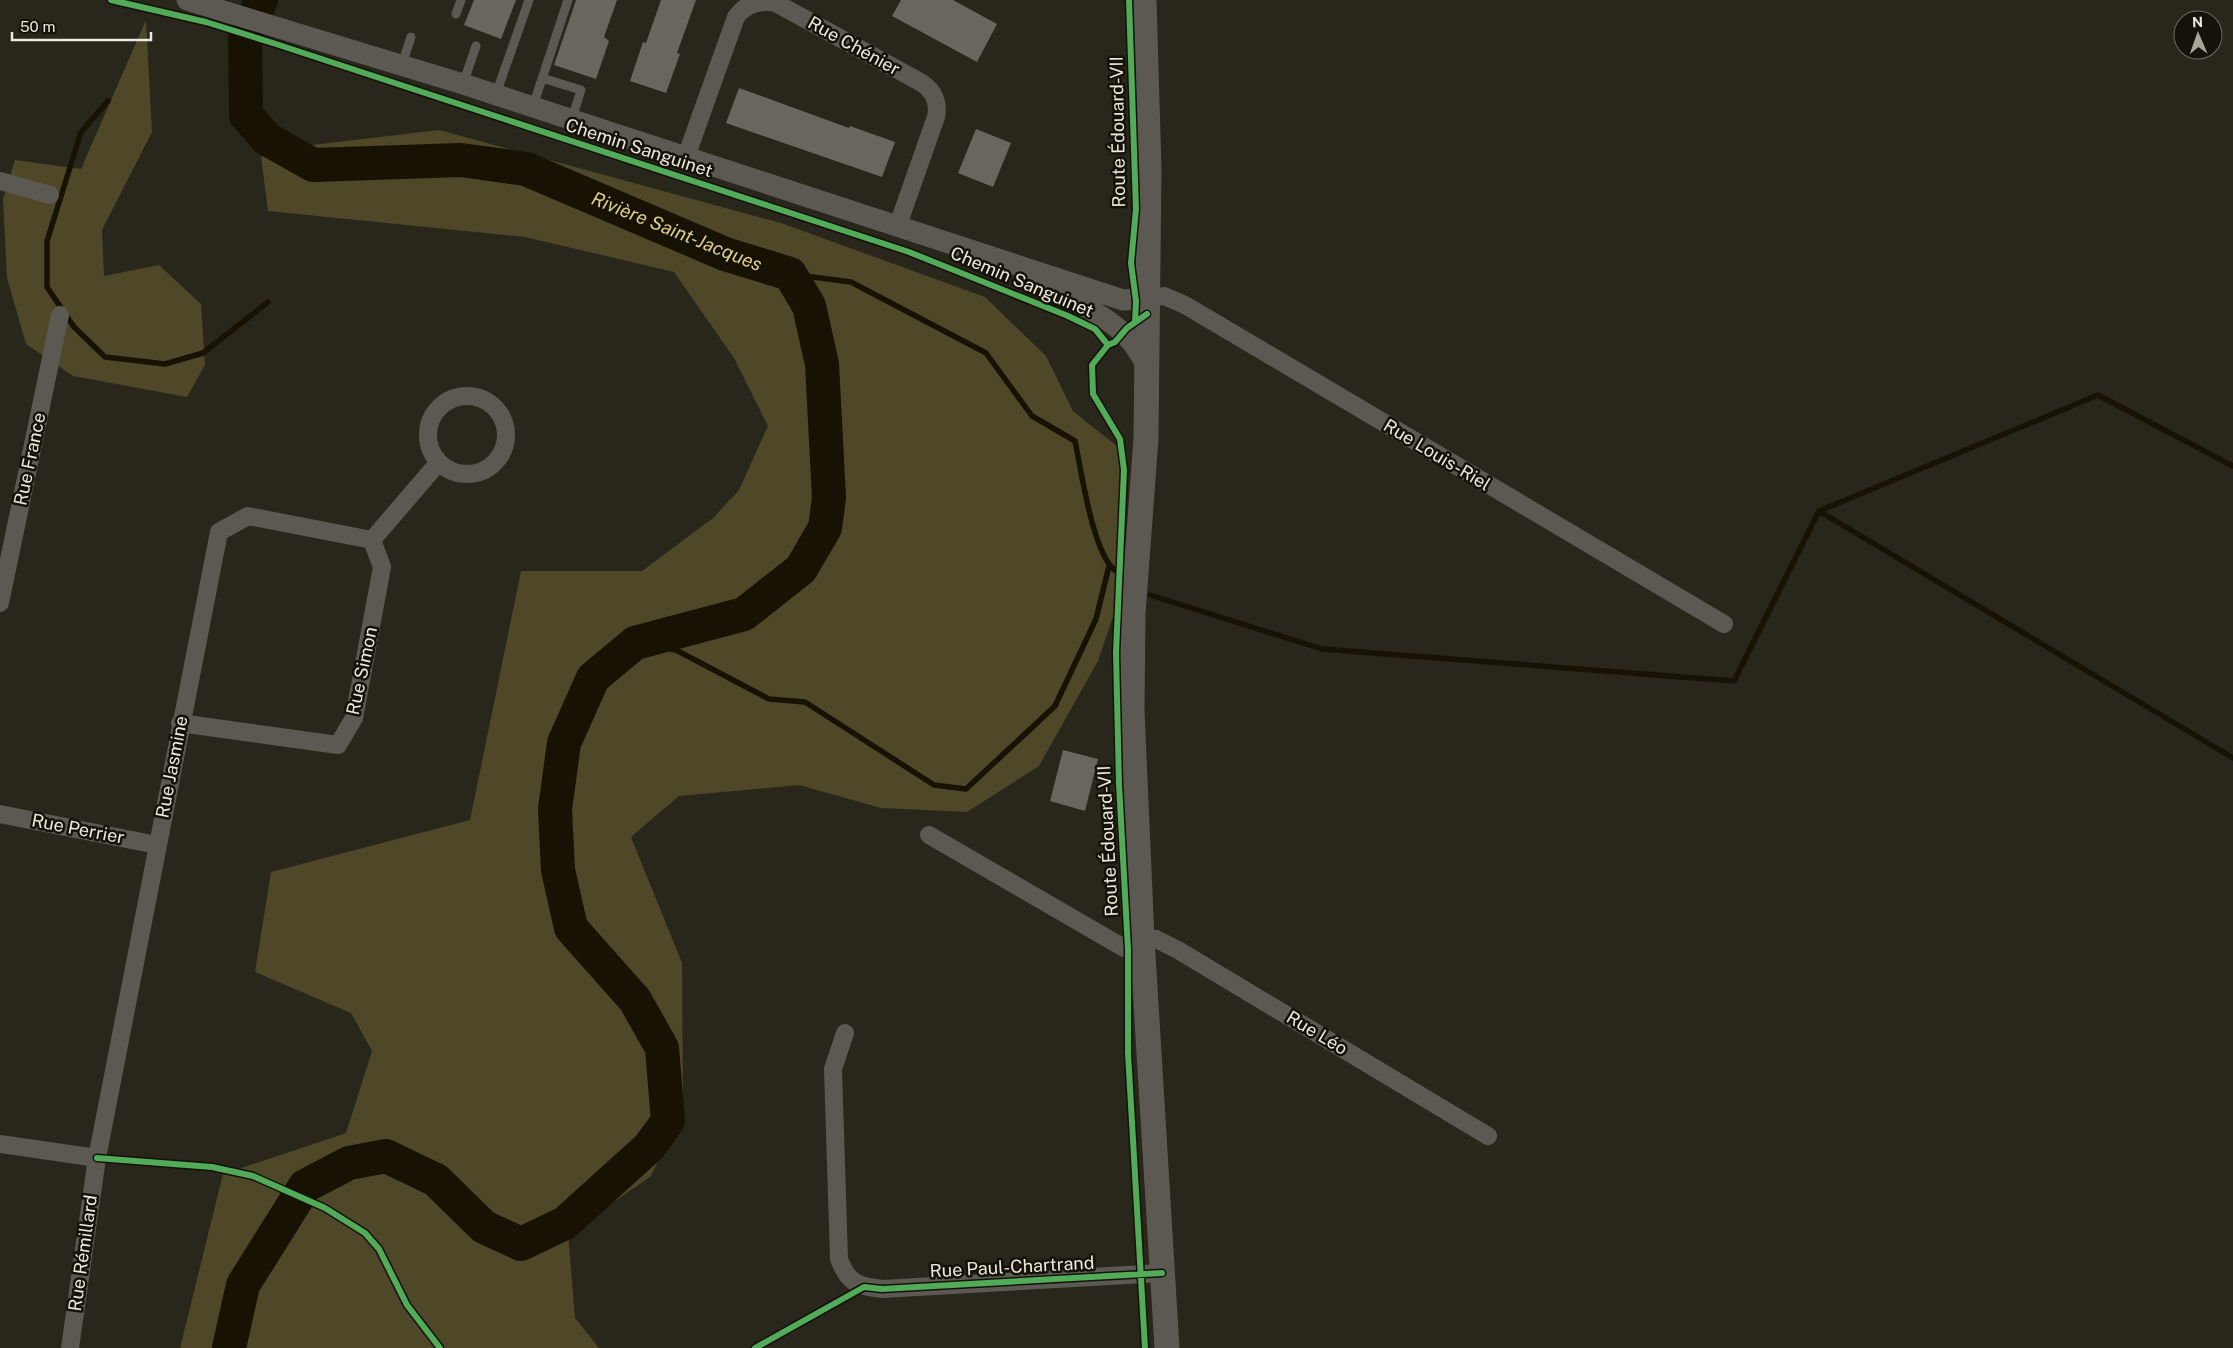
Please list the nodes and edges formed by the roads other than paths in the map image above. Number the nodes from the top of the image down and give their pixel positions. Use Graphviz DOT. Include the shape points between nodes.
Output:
graph roads {
  1 [pos="187,0"];
  2 [pos="461,0"];
  3 [pos="528,0"];
  4 [pos="568,0"];
  5 [pos="1144,0"];
  6 [pos="456,14"];
  7 [pos="411,37"];
  8 [pos="476,46"];
  9 [pos="402,64"];
  10 [pos="542,78"];
  11 [pos="463,84"];
  12 [pos="496,94"];
  13 [pos="533,106"];
  14 [pos="572,119"];
  15 [pos="686,156"];
  16 [pos="0,181"];
  17 [pos="50,195"];
  18 [pos="898,226"];
  19 [pos="1031,270"];
  20 [pos="1147,299"];
  21 [pos="60,315"];
  22 [pos="1147,366"];
  23 [pos="438,462"];
  24 [pos="372,540"];
  25 [pos="0,604"];
  26 [pos="1724,624"];
  27 [pos="180,723"];
  28 [pos="0,814"];
  29 [pos="929,835"];
  30 [pos="157,845"];
  31 [pos="1143,944"];
  32 [pos="844,1033"];
  33 [pos="1488,1136"];
  34 [pos="0,1144"];
  35 [pos="96,1158"];
  36 [pos="1162,1273"];
  37 [pos="70,1348"];
  38 [pos="1167,1348"];
  1 -- 9 [label="street, Chemin Sanguinet"];
  2 -- 6 [label="lane"];
  3 -- 12 [label="lane"];
  4 -- 10 [label="lane"];
  5 -- 20 [label="main road, Route Édouard-VII" via="1149,168"];
  7 -- 9 [label="lane"];
  8 -- 11 [label="lane"];
  9 -- 11 [label="street, Chemin Sanguinet"];
  10 -- 13 [label="lane"];
  10 -- 14 [label="lane" via="581,90"];
  11 -- 12 [label="street, Chemin Sanguinet"];
  12 -- 13 [label="street, Chemin Sanguinet"];
  13 -- 14 [label="street, Chemin Sanguinet"];
  14 -- 15 [label="street, Chemin Sanguinet"];
  15 -- 18 [label="street, Chemin Sanguinet"];
  15 -- 18 [label="street, Rue Chénier" via="736,18 754,3 776,3 922,83 934,95 936,117"];
  16 -- 17 [label="street"];
  18 -- 19 [label="street, Chemin Sanguinet"];
  19 -- 20 [label="street, Chemin Sanguinet" via="1123,300"];
  19 -- 22 [label="street" via="1060,294 1123,333"];
  20 -- 22 [label="main road, Route Édouard-VII"];
  20 -- 26 [label="street, Rue Louis-Riel" via="1164,296 1185,305"];
  21 -- 25 [label="street, Rue France"];
  22 -- 31 [label="main road, Route Édouard-VII" via="1132,667 1132,739"];
  23 -- 23 [label="street" via="462,474 475,473 497,460 504,448 506,435 499,411 478,396 452,398 441,405 428,426 431,451"];
  23 -- 24 [label="street"];
  24 -- 27 [label="street, Rue Jasmine" via="248,516 219,532"];
  24 -- 27 [label="street, Rue Simon" via="382,567 354,718 338,745"];
  27 -- 30 [label="street, Rue Jasmine"];
  28 -- 30 [label="street, Rue Perrier"];
  29 -- 31 [label="street, Rue Léo" via="1124,948 1132,950"];
  30 -- 35 [label="street, Rue Jasmine"];
  31 -- 33 [label="street, Rue Léo" via="1156,939 1178,950"];
  31 -- 36 [label="main road, Route Édouard-VII"];
  32 -- 36 [label="street, Rue Paul-Chartrand" via="833,1069 838,1259 846,1276 864,1287 882,1289"];
  34 -- 35 [label="street"];
  35 -- 37 [label="street, Rue Rémillard"];
  36 -- 38 [label="main road, Route Édouard-VII"];
}
